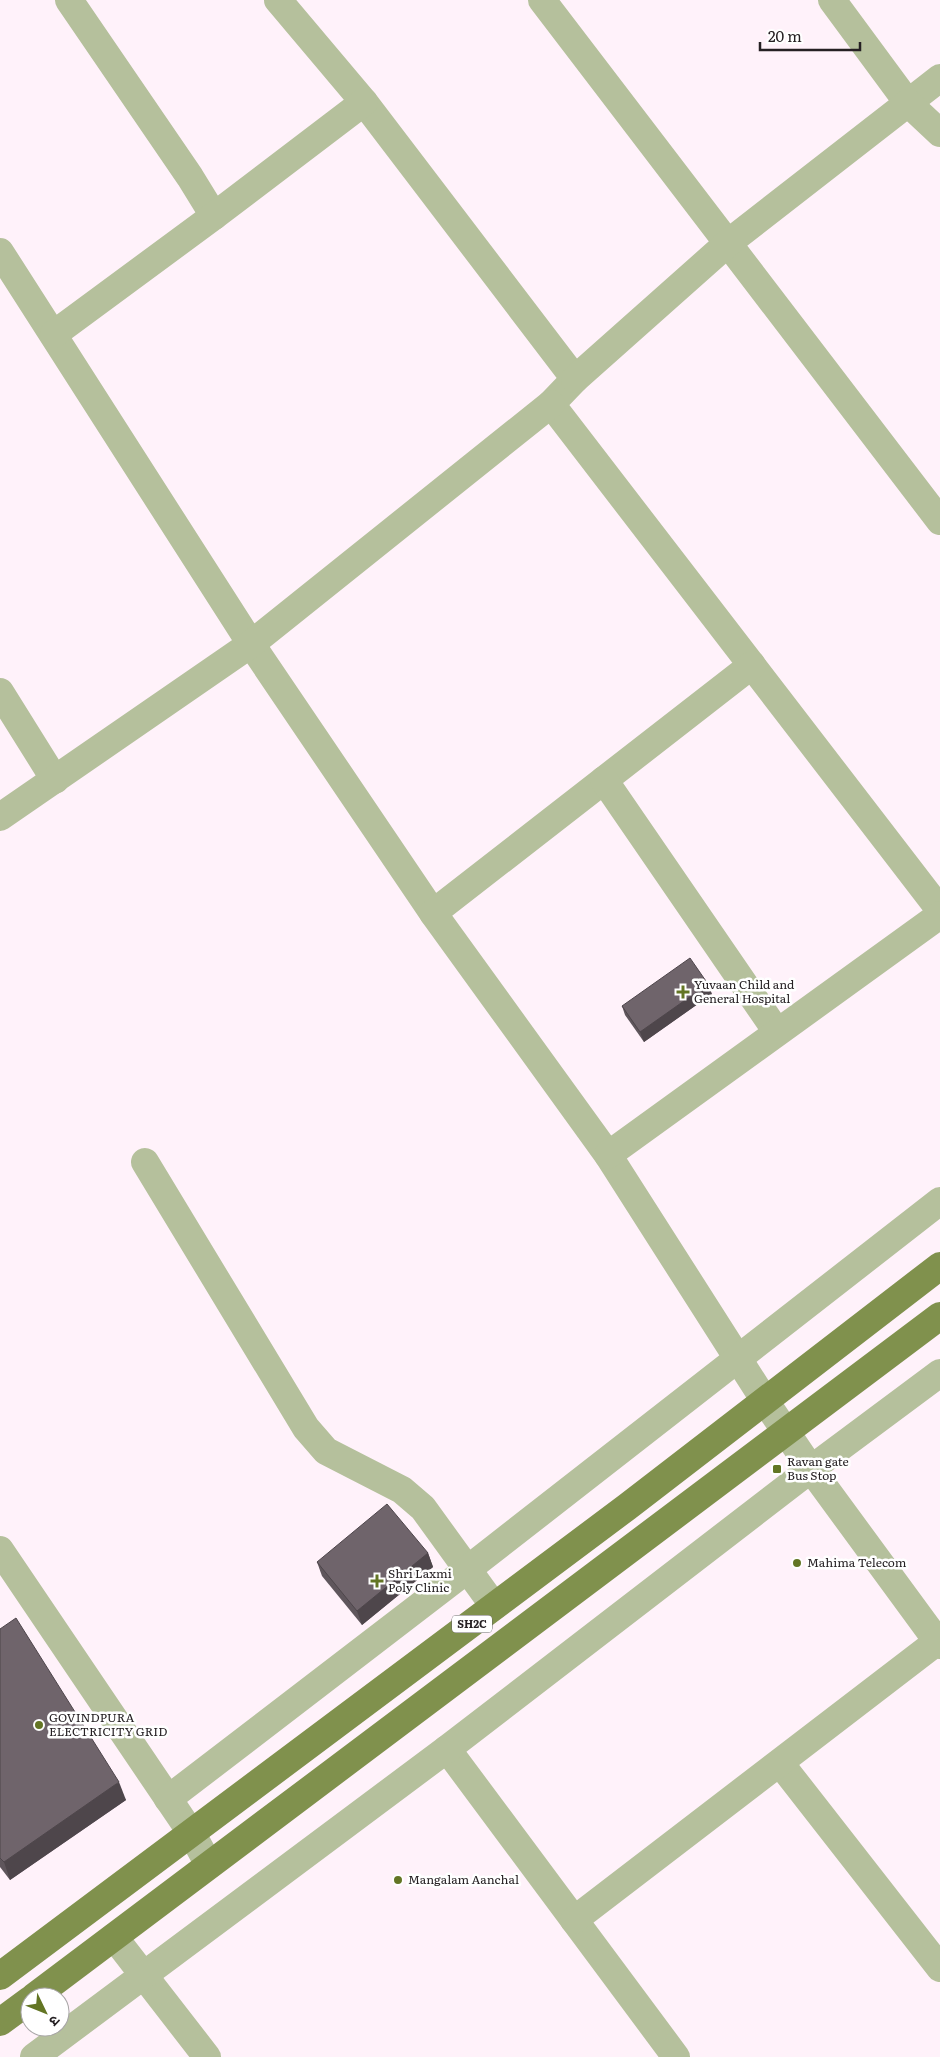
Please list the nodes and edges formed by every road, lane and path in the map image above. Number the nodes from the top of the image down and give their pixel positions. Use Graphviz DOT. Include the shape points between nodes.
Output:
graph roads {
  1 [pos="69,0"];
  2 [pos="278,0"];
  3 [pos="542,0"];
  4 [pos="832,0"];
  5 [pos="940,78"];
  6 [pos="364,102"];
  7 [pos="908,103"];
  8 [pos="940,132"];
  9 [pos="214,216"];
  10 [pos="728,243"];
  11 [pos="0,252"];
  12 [pos="54,334"];
  13 [pos="575,380"];
  14 [pos="551,404"];
  15 [pos="940,522"];
  16 [pos="251,644"];
  17 [pos="752,665"];
  18 [pos="0,692"];
  19 [pos="55,780"];
  20 [pos="604,780"];
  21 [pos="0,817"];
  22 [pos="940,910"];
  23 [pos="433,913"];
  24 [pos="940,915"];
  25 [pos="777,1032"];
  26 [pos="608,1155"];
  27 [pos="145,1162"];
  28 [pos="940,1201"];
  29 [pos="940,1266"];
  30 [pos="940,1316"];
  31 [pos="738,1359"];
  32 [pos="940,1373"];
  33 [pos="765,1401"];
  34 [pos="786,1432"];
  35 [pos="811,1469"];
  36 [pos="0,1550"];
  37 [pos="468,1569"];
  38 [pos="494,1606"];
  39 [pos="939,1643"];
  40 [pos="447,1749"];
  41 [pos="780,1763"];
  42 [pos="168,1799"];
  43 [pos="192,1834"];
  44 [pos="210,1865"];
  45 [pos="574,1920"];
  46 [pos="114,1937"];
  47 [pos="940,1968"];
  48 [pos="144,1975"];
  49 [pos="0,1976"];
  50 [pos="47,1987"];
  51 [pos="20,2007"];
  52 [pos="0,2022"];
  53 [pos="34,2057"];
  54 [pos="207,2057"];
  55 [pos="676,2057"];
  1 -- 9 [label="street"];
  2 -- 6 [label="street"];
  3 -- 10 [label="street"];
  4 -- 7 [label="street"];
  5 -- 7 [label="street"];
  6 -- 9 [label="street"];
  6 -- 13 [label="street"];
  7 -- 8 [label="street"];
  7 -- 10 [label="street"];
  9 -- 12 [label="street"];
  10 -- 13 [label="street"];
  10 -- 15 [label="street"];
  11 -- 12 [label="street"];
  12 -- 16 [label="street"];
  13 -- 14 [label="street"];
  14 -- 16 [label="street"];
  14 -- 17 [label="street"];
  16 -- 19 [label="street"];
  16 -- 23 [label="street"];
  17 -- 20 [label="street"];
  17 -- 22 [label="street"];
  18 -- 19 [label="street"];
  19 -- 21 [label="street"];
  20 -- 23 [label="street"];
  20 -- 25 [label="street"];
  23 -- 26 [label="street"];
  24 -- 25 [label="street"];
  25 -- 26 [label="street"];
  26 -- 31 [label="street"];
  27 -- 37 [label="street" via="306,1428 326,1451 402,1490 424,1508"];
  28 -- 31 [label="street"];
  29 -- 33 [label="main road, SH2C"];
  30 -- 34 [label="main road, SH2C"];
  31 -- 33 [label="street"];
  31 -- 37 [label="street"];
  32 -- 35 [label="street"];
  33 -- 34 [label="street"];
  33 -- 38 [label="main road, SH2C"];
  34 -- 35 [label="street"];
  34 -- 44 [label="main road, SH2C"];
  35 -- 39 [label="street"];
  35 -- 40 [label="street"];
  36 -- 42 [label="street"];
  37 -- 38 [label="street"];
  37 -- 42 [label="street"];
  38 -- 43 [label="main road, SH2C"];
  39 -- 41 [label="street"];
  40 -- 45 [label="street"];
  40 -- 48 [label="street"];
  41 -- 45 [label="street"];
  41 -- 47 [label="street"];
  42 -- 43 [label="street"];
  43 -- 44 [label="street"];
  43 -- 49 [label="main road, SH2C"];
  44 -- 46 [label="main road, SH2C"];
  45 -- 55 [label="street"];
  46 -- 48 [label="street"];
  46 -- 50 [label="main road, SH2C"];
  48 -- 53 [label="street"];
  48 -- 54 [label="street"];
  51 -- 52 [label="main road"];
}
